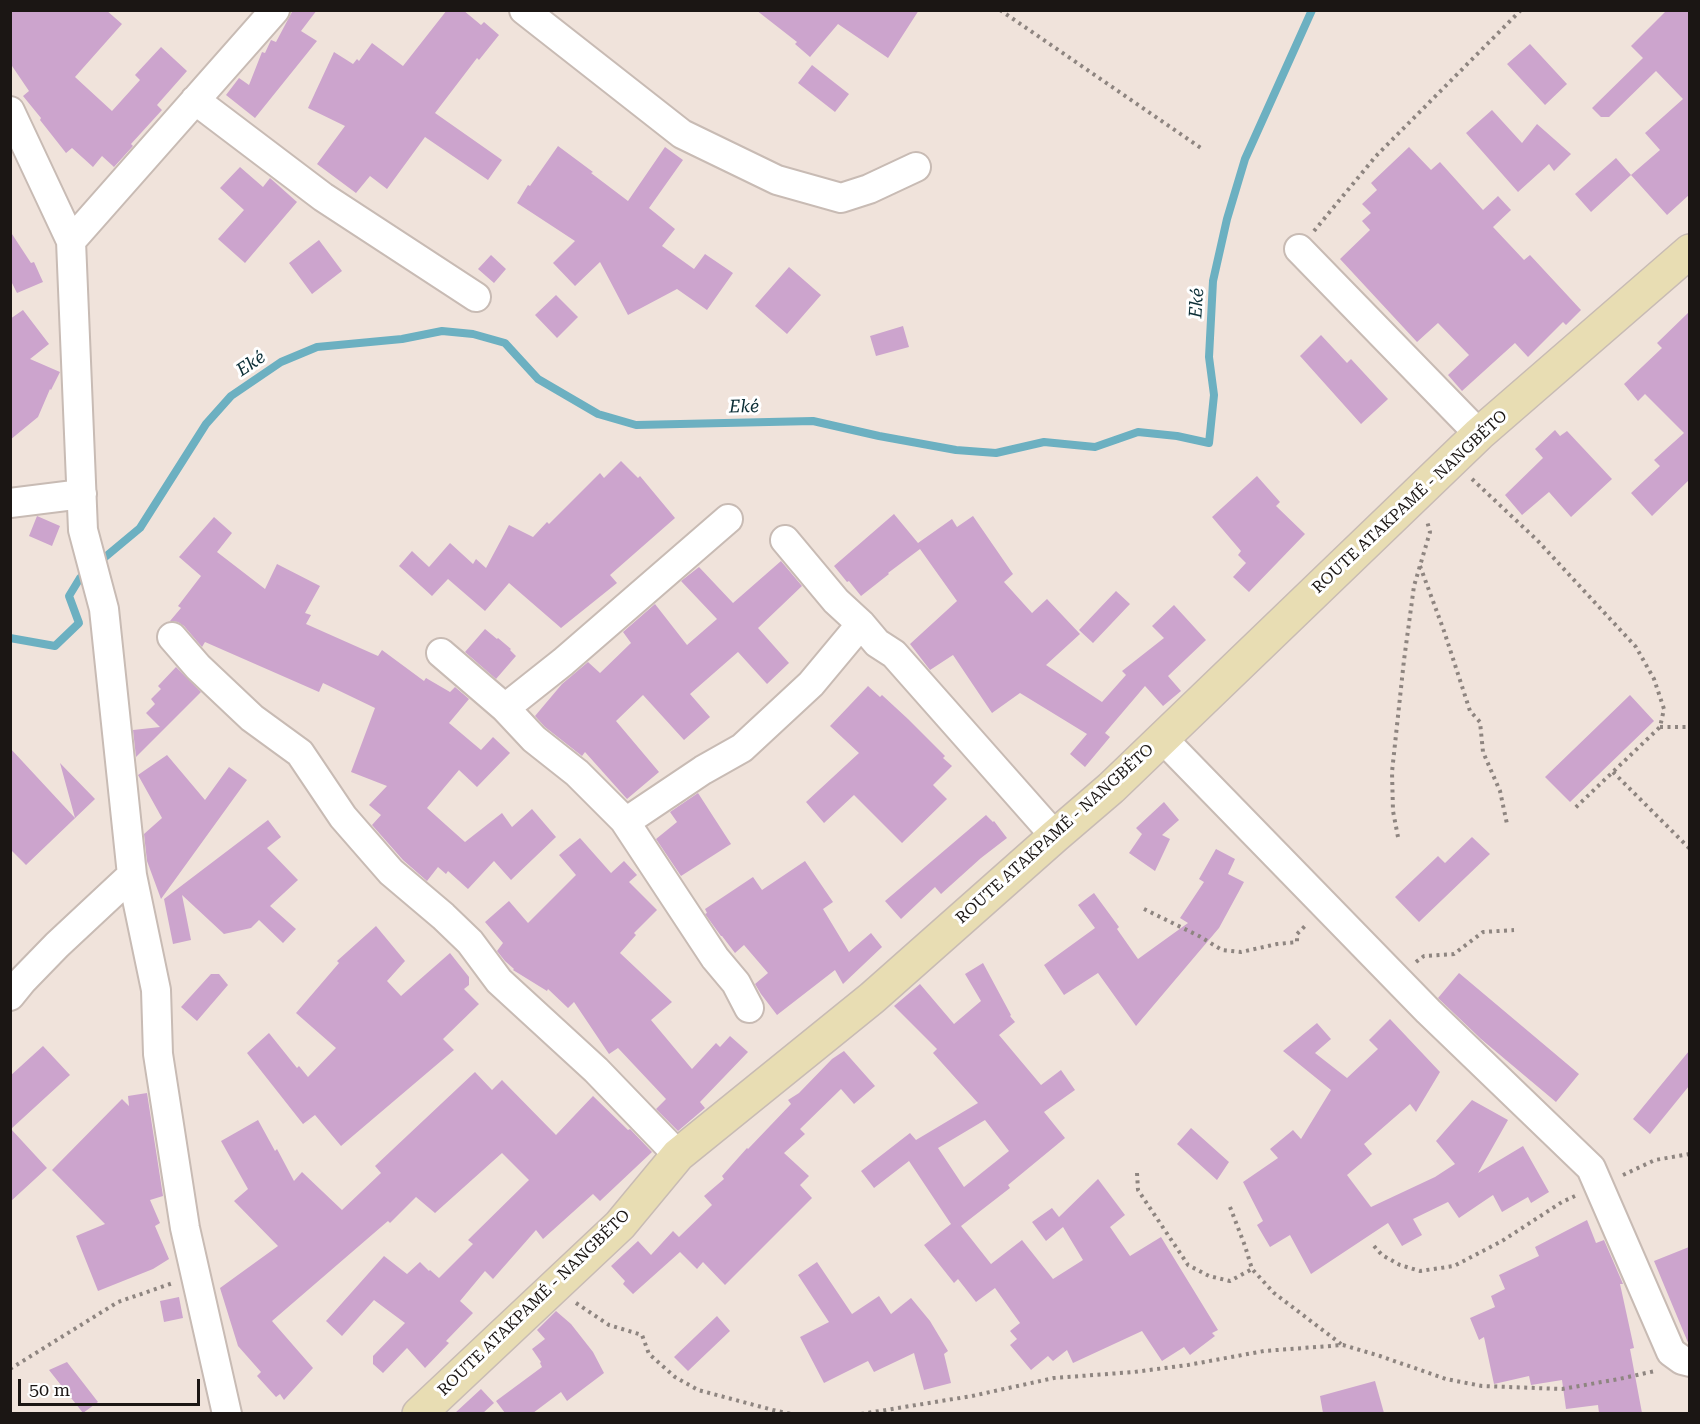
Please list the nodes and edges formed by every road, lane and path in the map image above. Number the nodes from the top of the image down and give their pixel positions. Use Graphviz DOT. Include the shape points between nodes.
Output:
graph roads {
  1 [pos="274,10"];
  2 [pos="524,10"];
  3 [pos="1000,10"];
  4 [pos="1521,10"];
  5 [pos="195,100"];
  6 [pos="10,111"];
  7 [pos="1201,148"];
  8 [pos="915,167"];
  9 [pos="71,241"];
  10 [pos="1299,249"];
  11 [pos="1689,251"];
  12 [pos="476,297"];
  13 [pos="1479,434"];
  14 [pos="1452,460"];
  15 [pos="1418,492"];
  16 [pos="82,494"];
  17 [pos="10,503"];
  18 [pos="728,519"];
  19 [pos="785,540"];
  20 [pos="1420,566"];
  21 [pos="861,624"];
  22 [pos="172,637"];
  23 [pos="441,652"];
  24 [pos="506,708"];
  25 [pos="1689,726"];
  26 [pos="1660,727"];
  27 [pos="1163,739"];
  28 [pos="1613,772"];
  29 [pos="1574,809"];
  30 [pos="624,820"];
  31 [pos="1507,824"];
  32 [pos="1054,836"];
  33 [pos="1398,837"];
  34 [pos="1689,849"];
  35 [pos="132,875"];
  36 [pos="1325,907"];
  37 [pos="1144,909"];
  38 [pos="1514,930"];
  39 [pos="1395,978"];
  40 [pos="15,981"];
  41 [pos="749,1008"];
  42 [pos="1689,1154"];
  43 [pos="678,1155"];
  44 [pos="1137,1173"];
  45 [pos="1599,1185"];
  46 [pos="1230,1208"];
  47 [pos="1374,1246"];
  48 [pos="1252,1269"];
  49 [pos="196,1275"];
  50 [pos="556,1283"];
  51 [pos="1342,1345"];
  52 [pos="1680,1357"];
  53 [pos="10,1370"];
  54 [pos="904,1407"];
  55 [pos="227,1413"];
  56 [pos="419,1413"];
  57 [pos="791,1413"];
  58 [pos="861,1413"];
  59 [pos="902,1413"];
  1 -- 5 [label="street"];
  2 -- 8 [label="street" via="682,134 777,180 842,198"];
  3 -- 7 [label="path"];
  4 -- 10 [label="path" via="1376,156"];
  5 -- 9 [label="street"];
  5 -- 12 [label="street" via="323,197"];
  6 -- 9 [label="street"];
  9 -- 16 [label="street"];
  10 -- 13 [label="street"];
  11 -- 13 [label="main road, ROUTE ATAKPAMÉ - NANGBÉTO"];
  13 -- 14 [label="main road, ROUTE ATAKPAMÉ - NANGBÉTO"];
  14 -- 15 [label="main road, ROUTE ATAKPAMÉ - NANGBÉTO"];
  14 -- 26 [label="path" via="1537,540 1636,647 1654,679 1664,709"];
  15 -- 20 [label="path" via="1430,532"];
  15 -- 27 [label="main road, ROUTE ATAKPAMÉ - NANGBÉTO"];
  16 -- 17 [label="street"];
  16 -- 35 [label="street" via="83,530 104,609"];
  18 -- 24 [label="street"];
  19 -- 21 [label="street" via="836,601"];
  20 -- 31 [label="path" via="1470,711 1480,722 1483,752 1500,791"];
  20 -- 33 [label="path" via="1414,586 1392,772"];
  21 -- 30 [label="street" via="811,684 742,748"];
  21 -- 32 [label="street" via="877,643 894,654"];
  22 -- 43 [label="street" via="252,718 300,753 343,817 391,872 470,942 499,981 596,1070"];
  23 -- 24 [label="street"];
  24 -- 30 [label="street" via="534,739 577,773"];
  25 -- 26 [label="path"];
  26 -- 28 [label="path"];
  27 -- 32 [label="main road, ROUTE ATAKPAMÉ - NANGBÉTO"];
  27 -- 36 [label="street"];
  28 -- 29 [label="path"];
  28 -- 34 [label="path"];
  30 -- 41 [label="street" via="715,958 736,983"];
  32 -- 43 [label="main road, ROUTE ATAKPAMÉ - NANGBÉTO" via="872,998"];
  35 -- 40 [label="street"];
  35 -- 49 [label="street" via="156,990 158,1054"];
  36 -- 37 [label="path" via="1298,934 1297,942 1241,952 1222,950"];
  36 -- 39 [label="street"];
  38 -- 39 [label="path" via="1483,932 1454,954 1424,956"];
  39 -- 45 [label="street" via="1591,1167"];
  42 -- 45 [label="path" via="1655,1160"];
  43 -- 50 [label="main road, ROUTE ATAKPAMÉ - NANGBÉTO" via="620,1225"];
  44 -- 48 [label="path" via="1138,1190 1188,1265 1230,1281"];
  45 -- 47 [label="path" via="1562,1202 1454,1266 1420,1271 1400,1265"];
  45 -- 52 [label="street"];
  46 -- 48 [label="path"];
  48 -- 51 [label="path" via="1274,1293"];
  49 -- 53 [label="path" via="118,1302"];
  49 -- 55 [label="street"];
  50 -- 56 [label="main road, ROUTE ATAKPAMÉ - NANGBÉTO"];
  50 -- 57 [label="path" via="581,1307 609,1325 642,1335 650,1354 675,1377 698,1390"];
  51 -- 52 [label="path" via="1446,1379 1482,1386 1562,1389 1656,1370"];
  51 -- 54 [label="path" via="1264,1351 1134,1372 1054,1378"];
  54 -- 58 [label="path"];
  54 -- 59 [label="path"];
}
